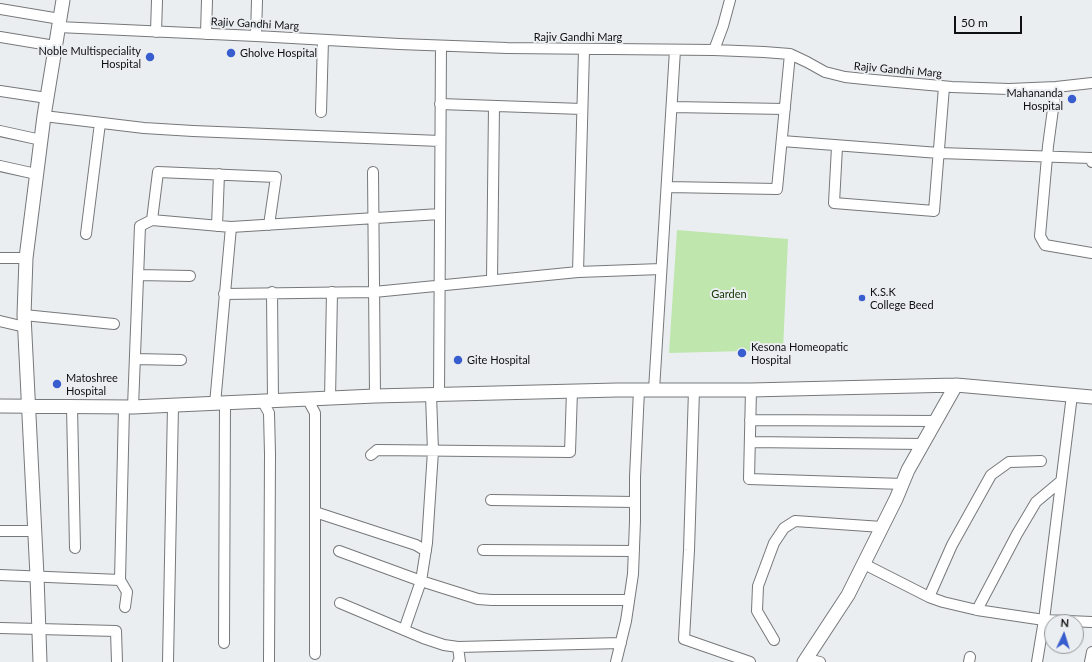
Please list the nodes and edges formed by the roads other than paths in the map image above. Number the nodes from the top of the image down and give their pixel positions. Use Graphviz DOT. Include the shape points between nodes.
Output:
graph roads {
  1 [pos="63,0"];
  2 [pos="157,0"];
  3 [pos="207,0"];
  4 [pos="257,0"];
  5 [pos="730,0"];
  6 [pos="0,9"];
  7 [pos="59,23"];
  8 [pos="156,32"];
  9 [pos="206,34"];
  10 [pos="256,36"];
  11 [pos="0,37"];
  12 [pos="323,40"];
  13 [pos="55,46"];
  14 [pos="441,46"];
  15 [pos="584,50"];
  16 [pos="675,50"];
  17 [pos="714,50"];
  18 [pos="790,54"];
  19 [pos="1092,83"];
  20 [pos="944,87"];
  21 [pos="1056,87"];
  22 [pos="0,91"];
  23 [pos="47,98"];
  24 [pos="440,104"];
  25 [pos="494,106"];
  26 [pos="672,107"];
  27 [pos="582,109"];
  28 [pos="785,109"];
  29 [pos="321,112"];
  30 [pos="44,116"];
  31 [pos="100,123"];
  32 [pos="0,131"];
  33 [pos="41,140"];
  34 [pos="440,141"];
  35 [pos="782,142"];
  36 [pos="837,147"];
  37 [pos="939,153"];
  38 [pos="1047,156"];
  39 [pos="1092,162"];
  40 [pos="0,166"];
  41 [pos="373,172"];
  42 [pos="36,174"];
  43 [pos="219,174"];
  44 [pos="667,188"];
  45 [pos="440,214"];
  46 [pos="373,218"];
  47 [pos="152,220"];
  48 [pos="269,225"];
  49 [pos="217,226"];
  50 [pos="231,227"];
  51 [pos="86,234"];
  52 [pos="1092,253"];
  53 [pos="0,258"];
  54 [pos="26,258"];
  55 [pos="662,269"];
  56 [pos="578,272"];
  57 [pos="138,275"];
  58 [pos="190,276"];
  59 [pos="492,280"];
  60 [pos="440,286"];
  61 [pos="272,292"];
  62 [pos="332,292"];
  63 [pos="374,292"];
  64 [pos="224,294"];
  65 [pos="0,321"];
  66 [pos="24,321"];
  67 [pos="114,324"];
  68 [pos="135,359"];
  69 [pos="180,360"];
  70 [pos="956,385"];
  71 [pos="639,390"];
  72 [pos="654,390"];
  73 [pos="694,390"];
  74 [pos="751,390"];
  75 [pos="572,391"];
  76 [pos="435,395"];
  77 [pos="1072,395"];
  78 [pos="375,396"];
  79 [pos="1092,397"];
  80 [pos="330,399"];
  81 [pos="308,400"];
  82 [pos="268,401"];
  83 [pos="220,403"];
  84 [pos="0,406"];
  85 [pos="173,406"];
  86 [pos="28,407"];
  87 [pos="72,407"];
  88 [pos="129,407"];
  89 [pos="750,420"];
  90 [pos="936,421"];
  91 [pos="750,442"];
  92 [pos="922,444"];
  93 [pos="432,451"];
  94 [pos="371,455"];
  95 [pos="1041,461"];
  96 [pos="1061,481"];
  97 [pos="902,484"];
  98 [pos="491,500"];
  99 [pos="635,502"];
  100 [pos="315,512"];
  101 [pos="882,527"];
  102 [pos="0,531"];
  103 [pos="35,531"];
  104 [pos="75,548"];
  105 [pos="483,550"];
  106 [pos="339,551"];
  107 [pos="426,551"];
  108 [pos="634,552"];
  109 [pos="864,564"];
  110 [pos="0,575"];
  111 [pos="37,576"];
  112 [pos="120,580"];
  113 [pos="421,581"];
  114 [pos="929,597"];
  115 [pos="629,600"];
  116 [pos="340,603"];
  117 [pos="125,607"];
  118 [pos="977,610"];
  119 [pos="1045,614"];
  120 [pos="1044,620"];
  121 [pos="0,628"];
  122 [pos="39,629"];
  123 [pos="404,630"];
  124 [pos="774,640"];
  125 [pos="224,643"];
  126 [pos="621,643"];
  127 [pos="458,647"];
  128 [pos="1092,652"];
  129 [pos="315,654"];
  130 [pos="805,661"];
  131 [pos="40,662"];
  132 [pos="117,662"];
  133 [pos="168,662"];
  134 [pos="269,662"];
  135 [pos="458,662"];
  136 [pos="616,662"];
  137 [pos="750,662"];
  138 [pos="820,662"];
  139 [pos="1037,662"];
  140 [pos="1090,662"];
  1 -- 7 [label="street"];
  2 -- 8 [label="street"];
  3 -- 9 [label="street"];
  4 -- 10 [label="street"];
  5 -- 17 [label="street"];
  6 -- 7 [label="street, Rajiv Gandhi Marg"];
  7 -- 8 [label="street, Rajiv Gandhi Marg"];
  7 -- 13 [label="street"];
  8 -- 9 [label="street, Rajiv Gandhi Marg"];
  9 -- 10 [label="street, Rajiv Gandhi Marg"];
  10 -- 12 [label="street, Rajiv Gandhi Marg"];
  11 -- 13 [label="street"];
  12 -- 14 [label="street, Rajiv Gandhi Marg"];
  12 -- 29 [label="street"];
  13 -- 23 [label="street"];
  14 -- 15 [label="street, Rajiv Gandhi Marg"];
  14 -- 24 [label="street"];
  15 -- 16 [label="street, Rajiv Gandhi Marg"];
  15 -- 27 [label="street"];
  16 -- 17 [label="street, Rajiv Gandhi Marg"];
  16 -- 26 [label="street"];
  17 -- 18 [label="street, Rajiv Gandhi Marg"];
  18 -- 20 [label="street, Rajiv Gandhi Marg" via="825,72 845,77"];
  18 -- 28 [label="street"];
  19 -- 21 [label="street, Rajiv Gandhi Marg"];
  20 -- 21 [label="street, Rajiv Gandhi Marg"];
  20 -- 37 [label="street"];
  21 -- 38 [label="street"];
  22 -- 23 [label="street"];
  23 -- 30 [label="street"];
  24 -- 25 [label="street"];
  24 -- 34 [label="street"];
  25 -- 27 [label="street"];
  25 -- 59 [label="street"];
  26 -- 28 [label="street"];
  26 -- 44 [label="street"];
  27 -- 56 [label="street"];
  28 -- 35 [label="street"];
  30 -- 31 [label="street"];
  30 -- 33 [label="street"];
  31 -- 34 [label="street" via="193,131"];
  31 -- 51 [label="street"];
  32 -- 33 [label="street"];
  33 -- 42 [label="street"];
  34 -- 45 [label="street"];
  35 -- 36 [label="street"];
  35 -- 44 [label="street" via="777,189"];
  36 -- 37 [label="street"];
  36 -- 37 [label="street" via="834,203 934,211"];
  37 -- 38 [label="street"];
  38 -- 39 [label="street" via="1090,158"];
  38 -- 52 [label="street" via="1040,236 1045,244"];
  40 -- 42 [label="street"];
  41 -- 46 [label="street"];
  42 -- 54 [label="street"];
  43 -- 47 [label="street" via="158,172"];
  43 -- 48 [label="street" via="276,176"];
  43 -- 49 [label="street"];
  44 -- 55 [label="street"];
  45 -- 46 [label="street"];
  45 -- 60 [label="street"];
  46 -- 48 [label="street"];
  46 -- 63 [label="street"];
  47 -- 49 [label="street"];
  47 -- 57 [label="street" via="140,226"];
  48 -- 50 [label="street"];
  49 -- 50 [label="street"];
  50 -- 64 [label="street"];
  53 -- 54 [label="street"];
  54 -- 66 [label="street"];
  55 -- 56 [label="street"];
  55 -- 72 [label="street"];
  56 -- 59 [label="street"];
  57 -- 58 [label="street"];
  57 -- 68 [label="street"];
  59 -- 60 [label="street"];
  60 -- 63 [label="street"];
  60 -- 76 [label="street"];
  61 -- 62 [label="street"];
  61 -- 64 [label="street"];
  61 -- 82 [label="street"];
  62 -- 63 [label="street"];
  62 -- 80 [label="street"];
  63 -- 78 [label="street"];
  64 -- 83 [label="street"];
  65 -- 66 [label="street"];
  66 -- 67 [label="street"];
  66 -- 86 [label="street"];
  68 -- 69 [label="street"];
  68 -- 88 [label="street"];
  70 -- 74 [label="street"];
  70 -- 77 [label="street"];
  70 -- 90 [label="street"];
  71 -- 72 [label="street"];
  71 -- 75 [label="street"];
  71 -- 99 [label="street"];
  72 -- 73 [label="street"];
  73 -- 74 [label="street"];
  73 -- 137 [label="street" via="684,639"];
  74 -- 89 [label="street"];
  75 -- 76 [label="street"];
  75 -- 93 [label="street" via="570,452"];
  76 -- 78 [label="street"];
  76 -- 93 [label="street"];
  77 -- 79 [label="street"];
  77 -- 96 [label="street"];
  78 -- 80 [label="street"];
  80 -- 81 [label="street"];
  81 -- 82 [label="street"];
  81 -- 100 [label="street" via="316,413"];
  82 -- 83 [label="street"];
  82 -- 134 [label="street"];
  83 -- 85 [label="street"];
  83 -- 125 [label="street"];
  84 -- 86 [label="street"];
  85 -- 88 [label="street"];
  85 -- 133 [label="street"];
  86 -- 87 [label="street"];
  86 -- 103 [label="street"];
  87 -- 88 [label="street"];
  87 -- 104 [label="street"];
  88 -- 112 [label="street"];
  89 -- 90 [label="street"];
  89 -- 91 [label="street"];
  90 -- 92 [label="street"];
  91 -- 92 [label="street"];
  91 -- 97 [label="street" via="749,479"];
  92 -- 97 [label="street"];
  93 -- 94 [label="street" via="377,450"];
  93 -- 107 [label="street"];
  95 -- 114 [label="street" via="1009,462 991,475 952,545"];
  96 -- 118 [label="street" via="1036,502"];
  96 -- 119 [label="street"];
  97 -- 101 [label="street"];
  98 -- 99 [label="street"];
  99 -- 108 [label="street"];
  100 -- 107 [label="street" via="416,545"];
  100 -- 129 [label="street"];
  101 -- 109 [label="street"];
  101 -- 124 [label="street" via="795,521 784,528 774,543 758,586 757,611"];
  102 -- 103 [label="street"];
  103 -- 111 [label="street"];
  105 -- 108 [label="street"];
  106 -- 113 [label="street"];
  107 -- 113 [label="street"];
  108 -- 115 [label="street"];
  109 -- 114 [label="street"];
  109 -- 130 [label="street" via="848,595"];
  110 -- 111 [label="street"];
  111 -- 112 [label="street"];
  111 -- 122 [label="street"];
  112 -- 117 [label="street" via="126,592"];
  113 -- 115 [label="street" via="492,600"];
  113 -- 123 [label="street"];
  114 -- 118 [label="street"];
  115 -- 126 [label="street"];
  116 -- 123 [label="street"];
  118 -- 120 [label="street"];
  120 -- 139 [label="street"];
  121 -- 122 [label="street"];
  122 -- 131 [label="street"];
  122 -- 132 [label="street" via="116,631"];
  123 -- 127 [label="street" via="444,645"];
  126 -- 127 [label="street"];
  126 -- 136 [label="street"];
  127 -- 135 [label="street"];
  128 -- 140 [label="street"];
  130 -- 138 [label="street"];
}
